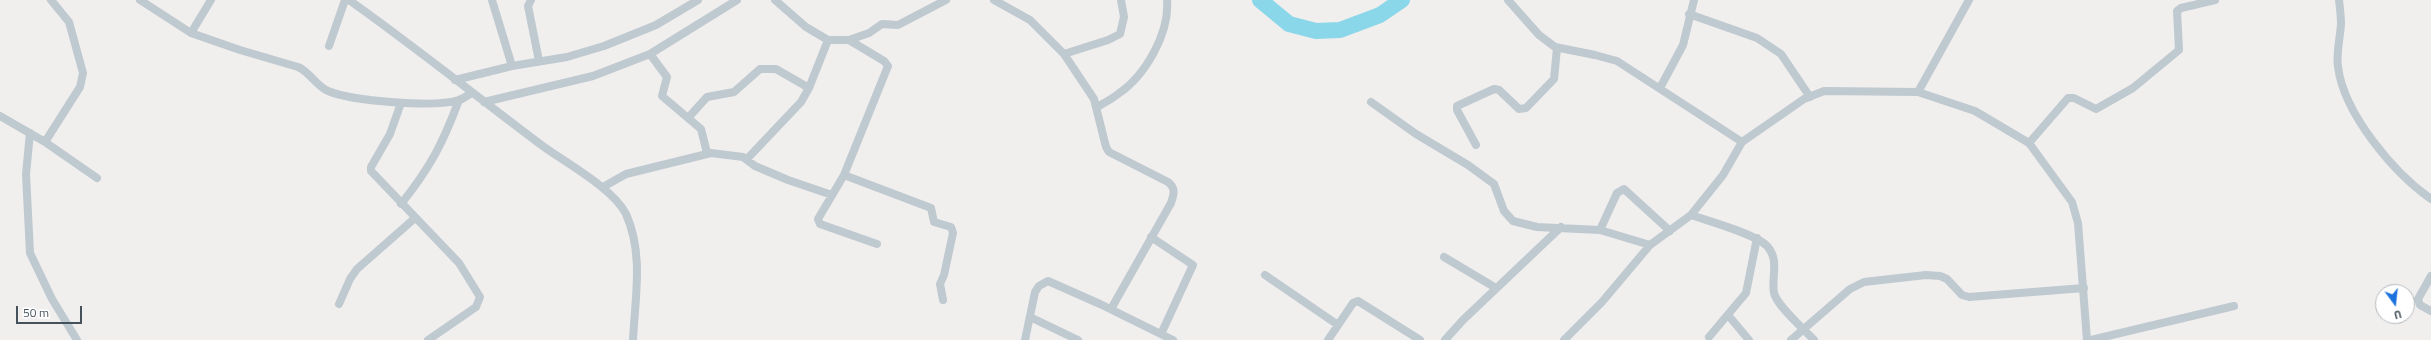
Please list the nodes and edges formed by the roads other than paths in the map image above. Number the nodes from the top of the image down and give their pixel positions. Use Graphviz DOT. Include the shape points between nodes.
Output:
graph roads {
  1 [pos="51,0"];
  2 [pos="140,0"];
  3 [pos="211,0"];
  4 [pos="345,0"];
  5 [pos="348,0"];
  6 [pos="492,0"];
  7 [pos="531,0"];
  8 [pos="698,0"];
  9 [pos="737,0"];
  10 [pos="775,0"];
  11 [pos="946,0"];
  12 [pos="994,0"];
  13 [pos="1121,0"];
  14 [pos="1167,0"];
  15 [pos="1508,0"];
  16 [pos="1694,0"];
  17 [pos="1969,0"];
  18 [pos="2215,0"];
  19 [pos="2339,0"];
  20 [pos="1689,14"];
  21 [pos="191,33"];
  22 [pos="828,40"];
  23 [pos="849,40"];
  24 [pos="329,46"];
  25 [pos="1557,48"];
  26 [pos="650,54"];
  27 [pos="1064,54"];
  28 [pos="539,61"];
  29 [pos="512,66"];
  30 [pos="455,80"];
  31 [pos="809,88"];
  32 [pos="1660,88"];
  33 [pos="1918,92"];
  34 [pos="472,93"];
  35 [pos="1810,97"];
  36 [pos="459,100"];
  37 [pos="484,102"];
  38 [pos="1371,102"];
  39 [pos="401,103"];
  40 [pos="1097,107"];
  41 [pos="0,116"];
  42 [pos="688,118"];
  43 [pos="30,133"];
  44 [pos="45,142"];
  45 [pos="1742,142"];
  46 [pos="2029,143"];
  47 [pos="1476,145"];
  48 [pos="707,153"];
  49 [pos="747,159"];
  50 [pos="844,175"];
  51 [pos="97,178"];
  52 [pos="603,187"];
  53 [pos="832,195"];
  54 [pos="2431,200"];
  55 [pos="402,204"];
  56 [pos="1691,215"];
  57 [pos="415,218"];
  58 [pos="1560,227"];
  59 [pos="1600,230"];
  60 [pos="1670,231"];
  61 [pos="1151,237"];
  62 [pos="1757,238"];
  63 [pos="877,244"];
  64 [pos="1650,245"];
  65 [pos="1444,257"];
  66 [pos="1265,275"];
  67 [pos="2431,276"];
  68 [pos="1496,288"];
  69 [pos="2084,288"];
  70 [pos="943,300"];
  71 [pos="339,304"];
  72 [pos="2234,306"];
  73 [pos="1111,309"];
  74 [pos="2431,311"];
  75 [pos="1728,315"];
  76 [pos="1030,317"];
  77 [pos="1338,325"];
  78 [pos="1804,329"];
  79 [pos="1161,334"];
  80 [pos="1709,337"];
  81 [pos="77,340"];
  82 [pos="428,340"];
  83 [pos="633,340"];
  84 [pos="1025,340"];
  85 [pos="1078,340"];
  86 [pos="1173,340"];
  87 [pos="1328,340"];
  88 [pos="1420,340"];
  89 [pos="1445,340"];
  90 [pos="1564,340"];
  91 [pos="1749,340"];
  92 [pos="1791,340"];
  93 [pos="1814,340"];
  94 [pos="2087,340"];
  95 [pos="2091,340"];
  1 -- 44 [label="street" via="69,22 83,73 80,87"];
  2 -- 21 [label="street"];
  3 -- 21 [label="street"];
  4 -- 24 [label="street"];
  5 -- 30 [label="street" via="406,40"];
  6 -- 29 [label="street"];
  7 -- 28 [label="street" via="528,6"];
  8 -- 28 [label="street" via="656,24 604,46 567,57"];
  9 -- 26 [label="street"];
  10 -- 22 [label="street" via="806,27"];
  11 -- 23 [label="street" via="898,25 882,24 869,33"];
  12 -- 27 [label="street" via="1030,20"];
  13 -- 27 [label="street" via="1124,17 1120,34"];
  14 -- 40 [label="street" via="1167,22 1147,62 1119,94"];
  15 -- 25 [label="street" via="1539,35"];
  16 -- 20 [label="street"];
  17 -- 33 [label="street"];
  18 -- 46 [label="street" via="2177,11 2180,50 2138,85 2096,109 2074,98 2068,98"];
  19 -- 54 [label="street" via="2341,24 2338,66 2340,81 2353,110 2389,162 2410,184"];
  20 -- 32 [label="street" via="1683,45"];
  20 -- 35 [label="street" via="1757,38 1781,54"];
  21 -- 39 [label="street" via="298,67 328,91 364,99"];
  22 -- 23 [label="street"];
  22 -- 31 [label="street"];
  23 -- 50 [label="street" via="884,61 888,69"];
  25 -- 32 [label="street" via="1595,54 1617,61"];
  25 -- 47 [label="street" via="1554,79 1526,108 1519,109 1494,89 1457,106"];
  26 -- 37 [label="street" via="593,76"];
  26 -- 42 [label="street" via="667,79 662,96"];
  27 -- 40 [label="street"];
  28 -- 29 [label="street"];
  29 -- 30 [label="street"];
  30 -- 34 [label="street"];
  31 -- 42 [label="street" via="776,69 760,69 734,92 707,97"];
  31 -- 49 [label="street" via="797,106"];
  32 -- 45 [label="street"];
  33 -- 35 [label="street" via="1824,91"];
  33 -- 46 [label="street" via="1975,111"];
  34 -- 36 [label="street"];
  34 -- 37 [label="street"];
  35 -- 45 [label="street"];
  36 -- 39 [label="street"];
  36 -- 55 [label="street" via="445,136 426,173"];
  37 -- 52 [label="street" via="571,167"];
  38 -- 58 [label="street" via="1416,134 1468,164 1494,184 1504,211 1513,222 1537,227"];
  39 -- 55 [label="street" via="390,134 370,169"];
  40 -- 61 [label="street" via="1106,147 1110,152 1168,182 1173,189 1171,203"];
  41 -- 43 [label="street"];
  42 -- 48 [label="street" via="703,132"];
  43 -- 44 [label="street"];
  43 -- 81 [label="street" via="26,174 30,253 52,299"];
  44 -- 51 [label="street"];
  45 -- 56 [label="street" via="1723,175"];
  46 -- 69 [label="street" via="2072,202 2078,223"];
  48 -- 49 [label="street"];
  48 -- 52 [label="street" via="626,174"];
  49 -- 53 [label="street" via="755,166 788,180"];
  50 -- 53 [label="street"];
  50 -- 70 [label="street" via="931,208 934,222 948,226 952,230 940,284"];
  52 -- 83 [label="street" via="615,198 625,214 634,237 637,260"];
  53 -- 63 [label="street" via="818,219 820,224"];
  55 -- 57 [label="street"];
  56 -- 60 [label="street"];
  56 -- 62 [label="street"];
  57 -- 71 [label="street" via="357,269"];
  57 -- 82 [label="street" via="465,272 480,297 478,304"];
  58 -- 59 [label="street"];
  58 -- 68 [label="street"];
  59 -- 60 [label="street" via="1617,193 1624,189"];
  59 -- 64 [label="street"];
  60 -- 64 [label="street"];
  61 -- 73 [label="street"];
  61 -- 79 [label="street" via="1193,265"];
  62 -- 75 [label="street" via="1746,293"];
  62 -- 78 [label="street" via="1773,255 1776,298"];
  64 -- 90 [label="street" via="1602,302"];
  65 -- 68 [label="street"];
  66 -- 77 [label="street"];
  67 -- 74 [label="street" via="2418,299 2420,305"];
  68 -- 89 [label="street"];
  69 -- 78 [label="street" via="1969,297 1962,296 1947,279 1940,276 1926,275 1864,282 1850,289"];
  69 -- 94 [label="street"];
  72 -- 95 [label="street"];
  73 -- 76 [label="street" via="1048,281 1035,292"];
  73 -- 79 [label="street"];
  75 -- 80 [label="street"];
  75 -- 91 [label="street"];
  76 -- 84 [label="street"];
  76 -- 85 [label="street"];
  77 -- 87 [label="street"];
  77 -- 88 [label="street" via="1353,303 1358,301"];
  78 -- 92 [label="street"];
  78 -- 93 [label="street"];
  79 -- 86 [label="street"];
}
